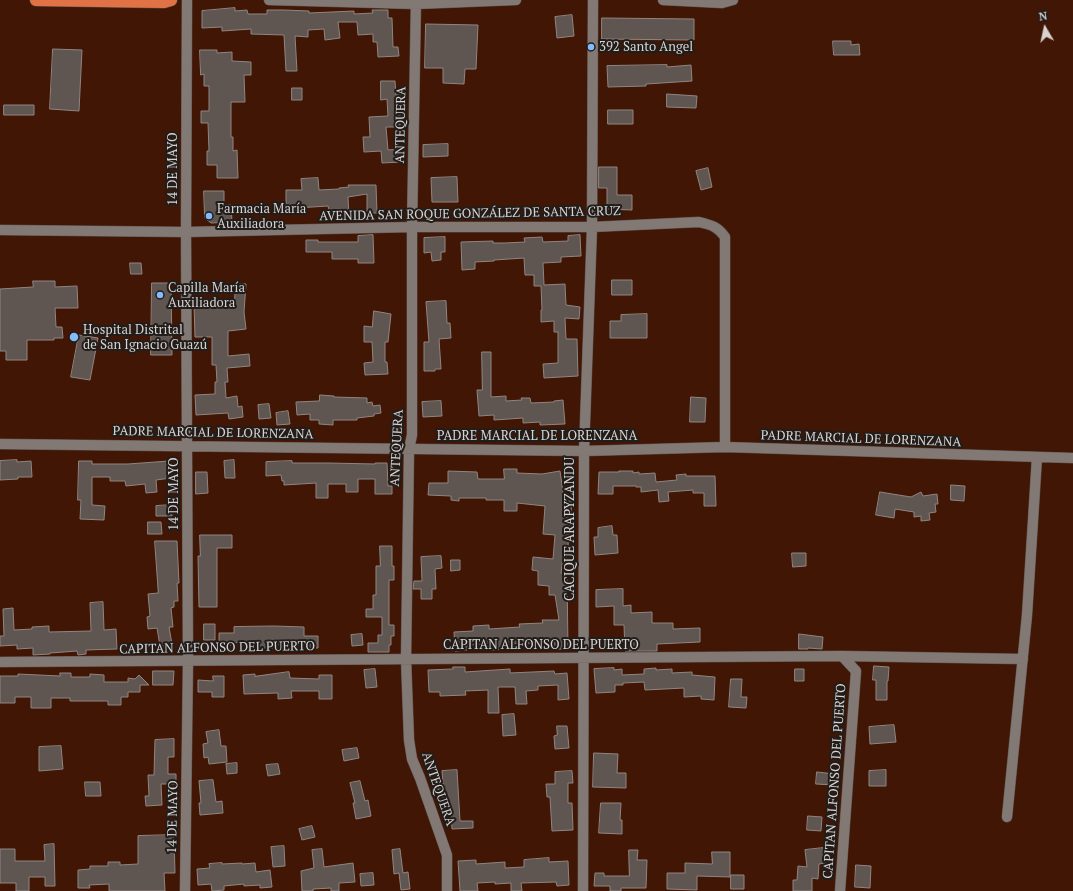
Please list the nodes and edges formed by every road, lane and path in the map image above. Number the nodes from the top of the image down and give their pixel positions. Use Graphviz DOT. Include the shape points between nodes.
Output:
graph roads {
  1 [pos="36,0"];
  2 [pos="171,0"];
  3 [pos="187,0"];
  4 [pos="269,0"];
  5 [pos="516,0"];
  6 [pos="593,0"];
  7 [pos="663,0"];
  8 [pos="733,0"];
  9 [pos="722,1"];
  10 [pos="416,2"];
  11 [pos="412,227"];
  12 [pos="592,227"];
  13 [pos="0,230"];
  14 [pos="186,232"];
  15 [pos="0,444"];
  16 [pos="187,445"];
  17 [pos="725,447"];
  18 [pos="409,449"];
  19 [pos="584,451"];
  20 [pos="1037,458"];
  21 [pos="1073,458"];
  22 [pos="842,656"];
  23 [pos="583,658"];
  24 [pos="406,659"];
  25 [pos="1022,659"];
  26 [pos="188,661"];
  27 [pos="0,662"];
  28 [pos="1007,817"];
  29 [pos="186,891"];
  30 [pos="447,891"];
  31 [pos="583,891"];
  32 [pos="840,891"];
  1 -- 2 [label="highway"];
  3 -- 14 [label="street, 14 DE MAYO"];
  4 -- 10 [label="street"];
  5 -- 10 [label="street"];
  6 -- 12 [label="street, CACIQUE ARAPYZANDU"];
  7 -- 9 [label="street"];
  8 -- 9 [label="street"];
  10 -- 11 [label="street, ANTEQUERA"];
  11 -- 12 [label="street, AVENIDA SAN ROQUE GONZÁLEZ DE SANTA CRUZ"];
  11 -- 14 [label="street, AVENIDA SAN ROQUE GONZÁLEZ DE SANTA CRUZ"];
  11 -- 18 [label="street, ANTEQUERA" via="412,435"];
  12 -- 17 [label="street, AVENIDA SAN ROQUE GONZÁLEZ DE SANTA CRUZ" via="699,222 719,229 725,237"];
  12 -- 19 [label="street, CACIQUE ARAPYZANDU"];
  13 -- 14 [label="street, AVENIDA SAN ROQUE GONZÁLEZ DE SANTA CRUZ"];
  14 -- 16 [label="street, 14 DE MAYO"];
  15 -- 16 [label="street, PADRE MARCIAL DE LORENZANA"];
  16 -- 18 [label="street, PADRE MARCIAL DE LORENZANA"];
  16 -- 26 [label="street, 14 DE MAYO"];
  17 -- 19 [label="street, PADRE MARCIAL DE LORENZANA"];
  17 -- 20 [label="street, PADRE MARCIAL DE LORENZANA"];
  18 -- 19 [label="street, PADRE MARCIAL DE LORENZANA"];
  18 -- 24 [label="street, ANTEQUERA"];
  19 -- 23 [label="street, CACIQUE ARAPYZANDU"];
  20 -- 21 [label="street, PADRE MARCIAL DE LORENZANA"];
  20 -- 25 [label="street"];
  22 -- 23 [label="street, CAPITAN ALFONSO DEL PUERTO"];
  22 -- 25 [label="street"];
  22 -- 32 [label="street, CAPITAN ALFONSO DEL PUERTO" via="856,671"];
  23 -- 24 [label="street, CAPITAN ALFONSO DEL PUERTO"];
  23 -- 31 [label="street, CACIQUE ARAPYZANDU"];
  24 -- 26 [label="street, CAPITAN ALFONSO DEL PUERTO"];
  24 -- 30 [label="street, ANTEQUERA" via="412,760 447,855"];
  25 -- 28 [label="street"];
  26 -- 27 [label="street, CAPITAN ALFONSO DEL PUERTO"];
  26 -- 29 [label="street, 14 DE MAYO"];
}
